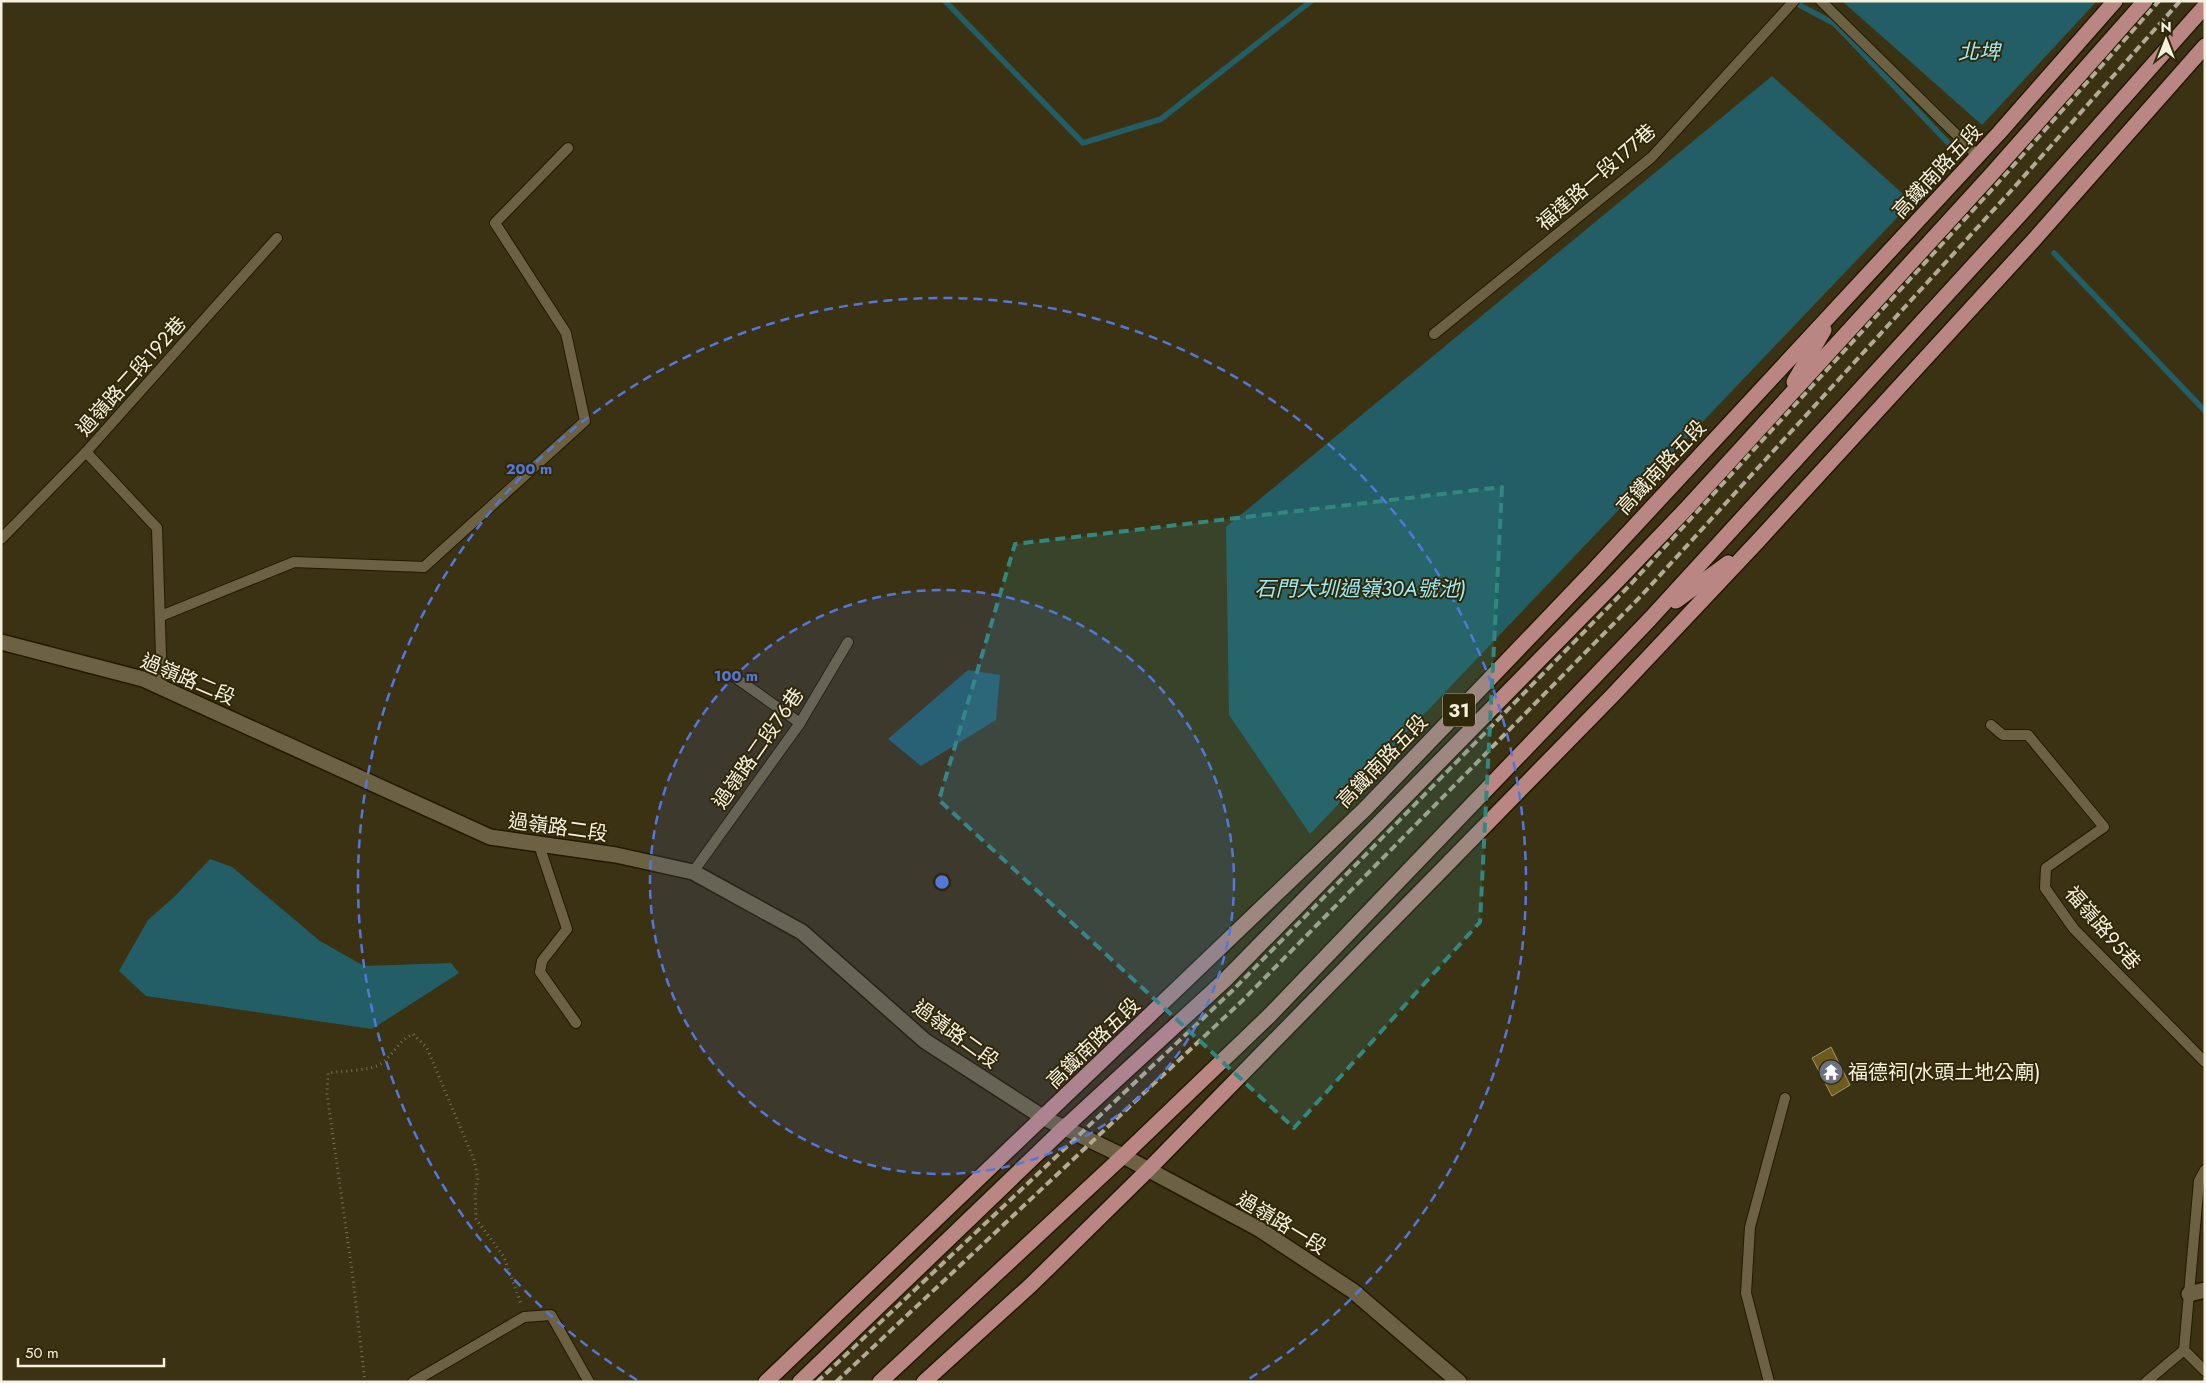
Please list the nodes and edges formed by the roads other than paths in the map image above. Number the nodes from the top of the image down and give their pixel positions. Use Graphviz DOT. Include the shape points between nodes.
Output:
graph roads {
  1 [pos="1822,1"];
  2 [pos="2116,1"];
  3 [pos="2145,1"];
  4 [pos="1791,5"];
  5 [pos="2205,6"];
  6 [pos="2205,46"];
  7 [pos="568,148"];
  8 [pos="1978,156"];
  9 [pos="277,238"];
  10 [pos="1837,307"];
  11 [pos="1434,334"];
  12 [pos="1781,406"];
  13 [pos="86,452"];
  14 [pos="1,539"];
  15 [pos="1758,541"];
  16 [pos="161,616"];
  17 [pos="1650,620"];
  18 [pos="1,642"];
  19 [pos="848,642"];
  20 [pos="736,678"];
  21 [pos="162,688"];
  22 [pos="800,723"];
  23 [pos="1991,725"];
  24 [pos="539,845"];
  25 [pos="693,872"];
  26 [pos="576,1023"];
  27 [pos="2205,1062"];
  28 [pos="1784,1098"];
  29 [pos="1044,1118"];
  30 [pos="1063,1129"];
  31 [pos="1123,1156"];
  32 [pos="2205,1170"];
  33 [pos="1147,1171"];
  34 [pos="2205,1290"];
  35 [pos="2188,1294"];
  36 [pos="2184,1350"];
  37 [pos="2205,1371"];
  38 [pos="804,1378"];
  39 [pos="413,1382"];
  40 [pos="589,1382"];
  41 [pos="766,1382"];
  42 [pos="795,1382"];
  43 [pos="880,1382"];
  44 [pos="924,1382"];
  45 [pos="1459,1382"];
  46 [pos="1769,1382"];
  47 [pos="2146,1382"];
  1 -- 8 [label="lane"];
  2 -- 8 [label="main road, 高鐵南路五段 / 31"];
  3 -- 12 [label="main road, 高鐵南路五段 / 31"];
  4 -- 11 [label="lane, 福達路一段177巷" via="1652,157"];
  5 -- 17 [label="main road" via="2026,208"];
  6 -- 15 [label="main road" via="2032,242"];
  7 -- 16 [label="lane" via="495,224 566,333 586,421 424,567 294,562"];
  8 -- 10 [label="main road, 高鐵南路五段 / 31"];
  9 -- 13 [label="lane, 過嶺路二段192巷"];
  10 -- 12 [label="main road"];
  10 -- 29 [label="main road, 高鐵南路五段 / 31" via="1592,572 1365,809"];
  12 -- 30 [label="main road, 高鐵南路五段 / 31" via="1686,509 1225,980"];
  13 -- 14 [label="lane"];
  13 -- 16 [label="lane, 過嶺路二段192巷" via="157,528"];
  15 -- 17 [label="main road"];
  15 -- 33 [label="main road" via="1612,696"];
  16 -- 21 [label="lane, 過嶺路二段192巷"];
  17 -- 31 [label="main road" via="1270,1015"];
  18 -- 21 [label="street, 過嶺路二段" via="143,679"];
  19 -- 22 [label="lane, 過嶺路二段76巷"];
  20 -- 22 [label="lane"];
  21 -- 24 [label="street, 過嶺路二段" via="490,837"];
  22 -- 25 [label="lane, 過嶺路二段76巷"];
  23 -- 27 [label="lane, 福嶺路95巷" via="2003,734 2028,734 2104,827 2046,868 2045,888 2074,929"];
  24 -- 25 [label="street, 過嶺路二段"];
  24 -- 26 [label="lane" via="567,929 542,961 540,972"];
  25 -- 29 [label="street, 過嶺路二段" via="802,932 925,1041"];
  28 -- 46 [label="lane" via="1750,1227 1746,1293"];
  29 -- 30 [label="street, 過嶺路二段"];
  29 -- 41 [label="main road, 高鐵南路五段 / 31"];
  30 -- 31 [label="street, 過嶺路一段"];
  30 -- 38 [label="main road, 高鐵南路五段 / 31"];
  31 -- 33 [label="street, 過嶺路一段"];
  31 -- 43 [label="main road"];
  32 -- 35 [label="lane" via="2199,1181"];
  33 -- 44 [label="main road" via="1032,1284"];
  33 -- 45 [label="street, 過嶺路一段" via="1259,1229 1353,1291"];
  34 -- 35 [label="street"];
  35 -- 36 [label="lane"];
  36 -- 37 [label="lane"];
  36 -- 47 [label="lane"];
  38 -- 42 [label="main road, 高鐵南路五段"];
  39 -- 40 [label="lane" via="524,1317 551,1316"];
}
